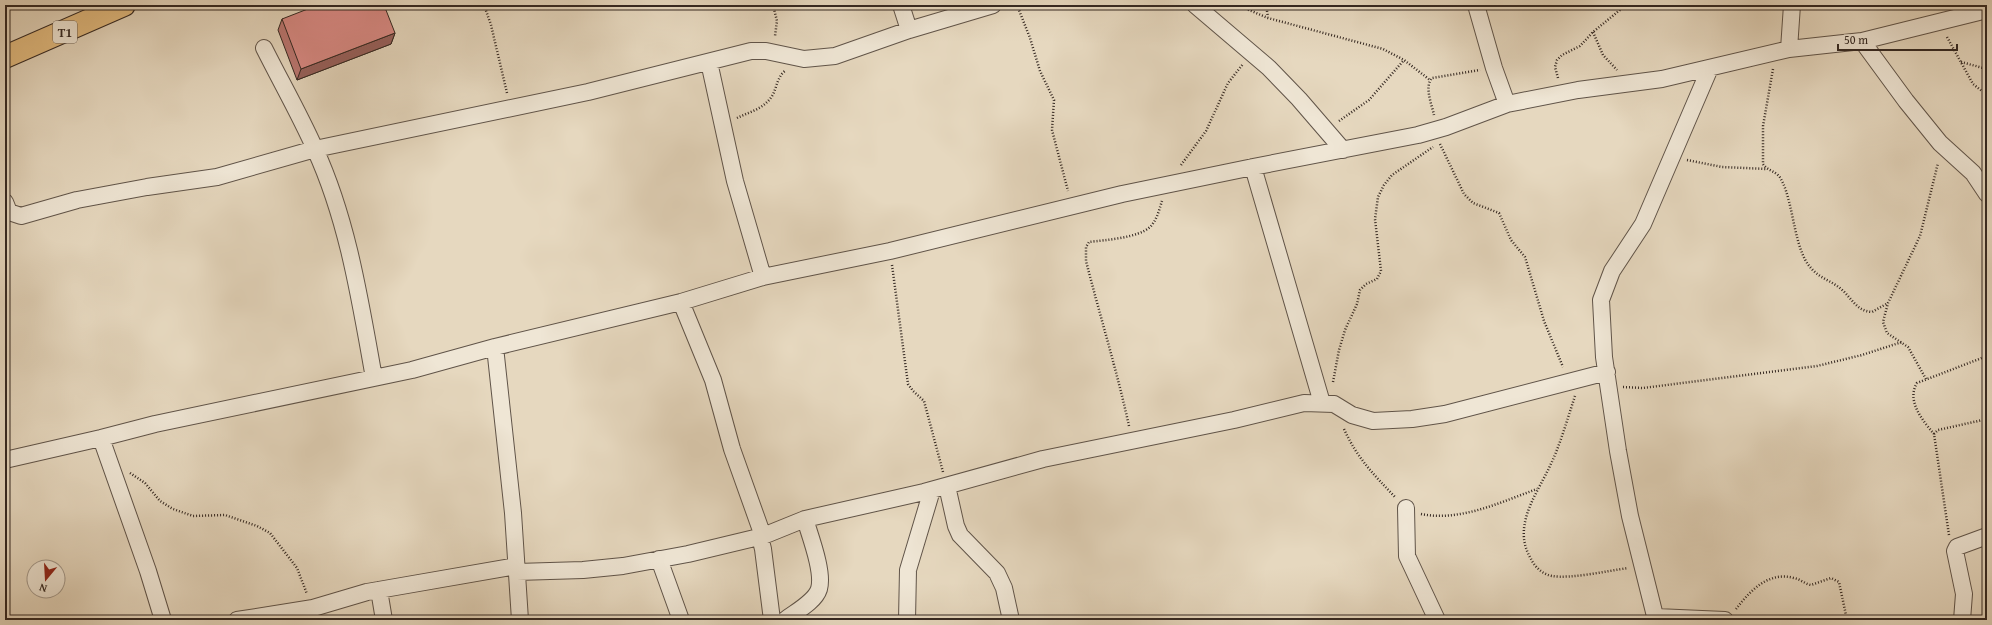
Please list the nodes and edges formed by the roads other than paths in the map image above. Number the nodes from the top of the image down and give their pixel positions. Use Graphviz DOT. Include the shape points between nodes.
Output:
graph roads {
  1 [pos="124,5"];
  2 [pos="901,5"];
  3 [pos="993,5"];
  4 [pos="1195,5"];
  5 [pos="1476,5"];
  6 [pos="1792,5"];
  7 [pos="1987,10"];
  8 [pos="909,30"];
  9 [pos="1862,41"];
  10 [pos="264,48"];
  11 [pos="1782,51"];
  12 [pos="5,57"];
  13 [pos="709,62"];
  14 [pos="1710,68"];
  15 [pos="1507,104"];
  16 [pos="315,149"];
  17 [pos="1343,150"];
  18 [pos="1253,166"];
  19 [pos="1987,194"];
  20 [pos="6,210"];
  21 [pos="763,277"];
  22 [pos="682,302"];
  23 [pos="495,347"];
  24 [pos="374,378"];
  25 [pos="1608,380"];
  26 [pos="1328,404"];
  27 [pos="101,438"];
  28 [pos="5,460"];
  29 [pos="939,488"];
  30 [pos="1406,508"];
  31 [pos="805,519"];
  32 [pos="761,536"];
  33 [pos="1987,536"];
  34 [pos="659,560"];
  35 [pos="516,569"];
  36 [pos="379,590"];
  37 [pos="314,614"];
  38 [pos="1730,615"];
  39 [pos="1656,619"];
  40 [pos="163,620"];
  41 [pos="237,620"];
  42 [pos="384,620"];
  43 [pos="520,620"];
  44 [pos="681,620"];
  45 [pos="772,620"];
  46 [pos="785,620"];
  47 [pos="907,620"];
  48 [pos="1011,620"];
  49 [pos="1437,620"];
  50 [pos="1962,620"];
  1 -- 12 [label="highway, T1"];
  2 -- 8 [label="street"];
  3 -- 8 [label="street"];
  4 -- 17 [label="street" via="1249,49 1299,99"];
  5 -- 15 [label="street"];
  6 -- 11 [label="street"];
  7 -- 9 [label="street"];
  8 -- 13 [label="street" via="835,56 804,59 766,51 751,51"];
  9 -- 11 [label="street"];
  9 -- 19 [label="street" via="1940,143 1973,173"];
  10 -- 16 [label="street"];
  11 -- 14 [label="street"];
  13 -- 16 [label="street" via="588,92"];
  13 -- 21 [label="street" via="735,181"];
  14 -- 15 [label="street" via="1662,79 1563,92"];
  14 -- 25 [label="street" via="1643,224 1612,271 1604,288 1600,316"];
  15 -- 17 [label="street" via="1437,134"];
  16 -- 20 [label="street" via="217,178 77,200 21,216"];
  16 -- 24 [label="street" via="342,222 354,266"];
  17 -- 18 [label="street"];
  18 -- 21 [label="street" via="890,251"];
  18 -- 26 [label="street"];
  21 -- 22 [label="street"];
  22 -- 23 [label="street"];
  22 -- 32 [label="street" via="713,380 732,449"];
  23 -- 24 [label="street"];
  23 -- 35 [label="street" via="513,512"];
  24 -- 27 [label="street" via="154,424"];
  25 -- 26 [label="street" via="1582,378 1446,414 1412,419 1373,421"];
  25 -- 39 [label="street" via="1630,516"];
  26 -- 29 [label="street" via="1304,403 1043,460"];
  27 -- 28 [label="street"];
  27 -- 40 [label="street"];
  29 -- 31 [label="street"];
  29 -- 47 [label="street" via="908,570"];
  29 -- 48 [label="street" via="960,535 997,573 1004,588"];
  30 -- 49 [label="street" via="1407,556"];
  31 -- 32 [label="street"];
  31 -- 46 [label="street" via="820,576 819,589 813,598"];
  32 -- 34 [label="street"];
  32 -- 45 [label="street"];
  33 -- 50 [label="street" via="1957,547 1955,551 1964,594"];
  34 -- 35 [label="street" via="583,570"];
  34 -- 44 [label="street"];
  35 -- 36 [label="street"];
  35 -- 43 [label="street"];
  36 -- 37 [label="street"];
  36 -- 42 [label="street"];
  37 -- 41 [label="street"];
  38 -- 39 [label="street"];
}
